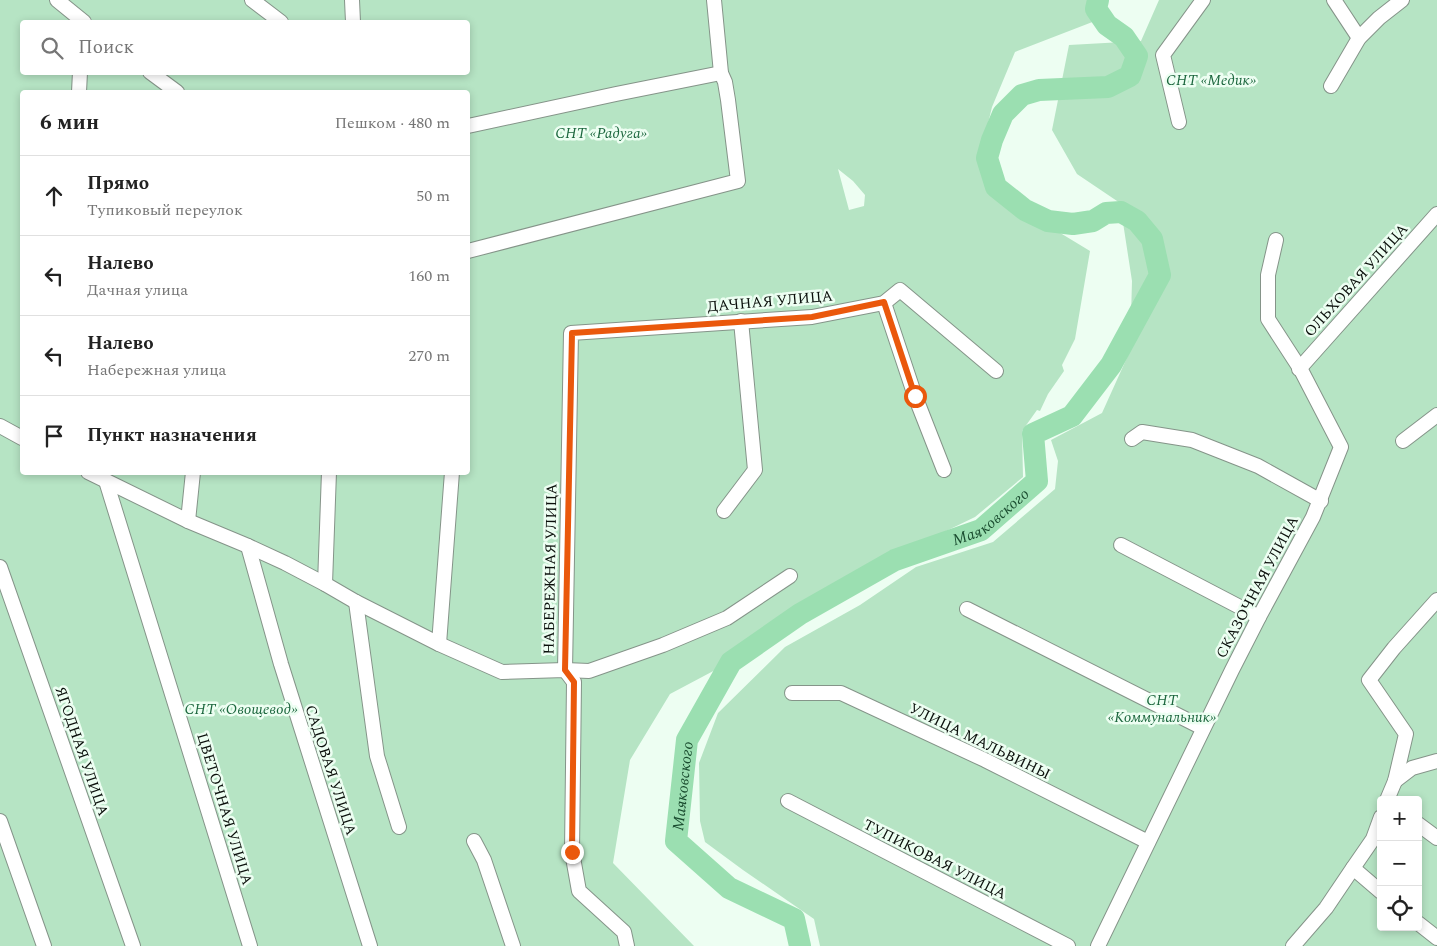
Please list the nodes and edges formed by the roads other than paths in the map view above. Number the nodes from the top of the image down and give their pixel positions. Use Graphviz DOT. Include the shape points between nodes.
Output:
graph roads {
  1 [pos="57,0"];
  2 [pos="252,0"];
  3 [pos="352,0"];
  4 [pos="714,0"];
  5 [pos="1202,0"];
  6 [pos="1334,0"];
  7 [pos="1402,0"];
  8 [pos="80,20"];
  9 [pos="278,20"];
  10 [pos="354,20"];
  11 [pos="1360,38"];
  12 [pos="721,73"];
  13 [pos="80,75"];
  14 [pos="154,75"];
  15 [pos="1331,86"];
  16 [pos="79,90"];
  17 [pos="174,90"];
  18 [pos="1179,122"];
  19 [pos="470,126"];
  20 [pos="1437,214"];
  21 [pos="1276,240"];
  22 [pos="470,251"];
  23 [pos="884,302"];
  24 [pos="741,321"];
  25 [pos="572,333"];
  26 [pos="1300,369"];
  27 [pos="996,371"];
  28 [pos="1437,414"];
  29 [pos="0,426"];
  30 [pos="20,437"];
  31 [pos="1132,439"];
  32 [pos="1403,441"];
  33 [pos="944,470"];
  34 [pos="94,475"];
  35 [pos="193,475"];
  36 [pos="329,475"];
  37 [pos="452,475"];
  38 [pos="106,481"];
  39 [pos="1321,501"];
  40 [pos="724,511"];
  41 [pos="188,521"];
  42 [pos="1120,545"];
  43 [pos="248,546"];
  44 [pos="0,567"];
  45 [pos="790,576"];
  46 [pos="325,584"];
  47 [pos="356,602"];
  48 [pos="1436,602"];
  49 [pos="967,609"];
  50 [pos="1259,617"];
  51 [pos="439,644"];
  52 [pos="565,670"];
  53 [pos="792,693"];
  54 [pos="1203,728"];
  55 [pos="1437,761"];
  56 [pos="1395,781"];
  57 [pos="1389,796"];
  58 [pos="788,801"];
  59 [pos="0,821"];
  60 [pos="399,827"];
  61 [pos="1377,827"];
  62 [pos="1422,827"];
  63 [pos="1437,838"];
  64 [pos="474,841"];
  65 [pos="1148,842"];
  66 [pos="1353,868"];
  67 [pos="1377,889"];
  68 [pos="1422,926"];
  69 [pos="1437,938"];
  70 [pos="626,939"];
  71 [pos="44,946"];
  72 [pos="133,946"];
  73 [pos="250,946"];
  74 [pos="370,946"];
  75 [pos="513,946"];
  76 [pos="1068,946"];
  77 [pos="1098,946"];
  78 [pos="1293,946"];
  1 -- 8 [label="street"];
  2 -- 9 [label="street"];
  3 -- 10 [label="street"];
  4 -- 12 [label="street"];
  5 -- 18 [label="street" via="1163,55"];
  6 -- 11 [label="street"];
  7 -- 11 [label="street"];
  11 -- 15 [label="street"];
  12 -- 19 [label="street"];
  12 -- 22 [label="street" via="728,100 738,181"];
  13 -- 16 [label="street"];
  14 -- 17 [label="street"];
  20 -- 26 [label="street, ОЛЬХОВАЯ УЛИЦА"];
  21 -- 26 [label="street, СКАЗОЧНАЯ УЛИЦА" via="1268,275 1268,319"];
  23 -- 24 [label="street, ДАЧНАЯ УЛИЦА" via="812,317"];
  23 -- 27 [label="street, ДАЧНАЯ УЛИЦА" via="900,290"];
  23 -- 33 [label="street"];
  24 -- 25 [label="street, ДАЧНАЯ УЛИЦА"];
  24 -- 40 [label="street" via="755,470"];
  25 -- 52 [label="street, НАБЕРЕЖНАЯ УЛИЦА"];
  26 -- 39 [label="street, СКАЗОЧНАЯ УЛИЦА" via="1341,448"];
  28 -- 32 [label="street"];
  29 -- 30 [label="street"];
  31 -- 39 [label="street" via="1142,432 1192,440 1258,466"];
  34 -- 38 [label="street"];
  35 -- 41 [label="street"];
  36 -- 46 [label="street"];
  37 -- 51 [label="street"];
  38 -- 41 [label="street"];
  38 -- 73 [label="street, ЦВЕТОЧНАЯ УЛИЦА"];
  39 -- 50 [label="street, СКАЗОЧНАЯ УЛИЦА"];
  41 -- 43 [label="street"];
  42 -- 50 [label="street"];
  43 -- 46 [label="street"];
  43 -- 74 [label="street, САДОВАЯ УЛИЦА" via="281,664"];
  44 -- 72 [label="street, ЯГОДНАЯ УЛИЦА"];
  45 -- 52 [label="street" via="727,618 663,646 589,672"];
  46 -- 47 [label="street"];
  47 -- 51 [label="street"];
  47 -- 60 [label="street" via="377,756"];
  48 -- 56 [label="street" via="1369,680 1406,734"];
  49 -- 54 [label="street"];
  50 -- 54 [label="street, СКАЗОЧНАЯ УЛИЦА"];
  51 -- 52 [label="street" via="502,672"];
  52 -- 70 [label="street, НАБЕРЕЖНАЯ УЛИЦА" via="574,682 572,852 579,891"];
  53 -- 65 [label="street, УЛИЦА МАЛЬВИНЫ" via="841,693 986,760"];
  54 -- 65 [label="street, СКАЗОЧНАЯ УЛИЦА"];
  55 -- 56 [label="street" via="1412,768"];
  56 -- 57 [label="street"];
  58 -- 76 [label="street, ТУПИКОВАЯ УЛИЦА"];
  59 -- 71 [label="street"];
  61 -- 66 [label="street"];
  62 -- 63 [label="street"];
  64 -- 75 [label="street" via="484,860"];
  65 -- 77 [label="street, СКАЗОЧНАЯ УЛИЦА"];
  66 -- 67 [label="street"];
  66 -- 78 [label="street" via="1326,908"];
  68 -- 69 [label="street"];
}
